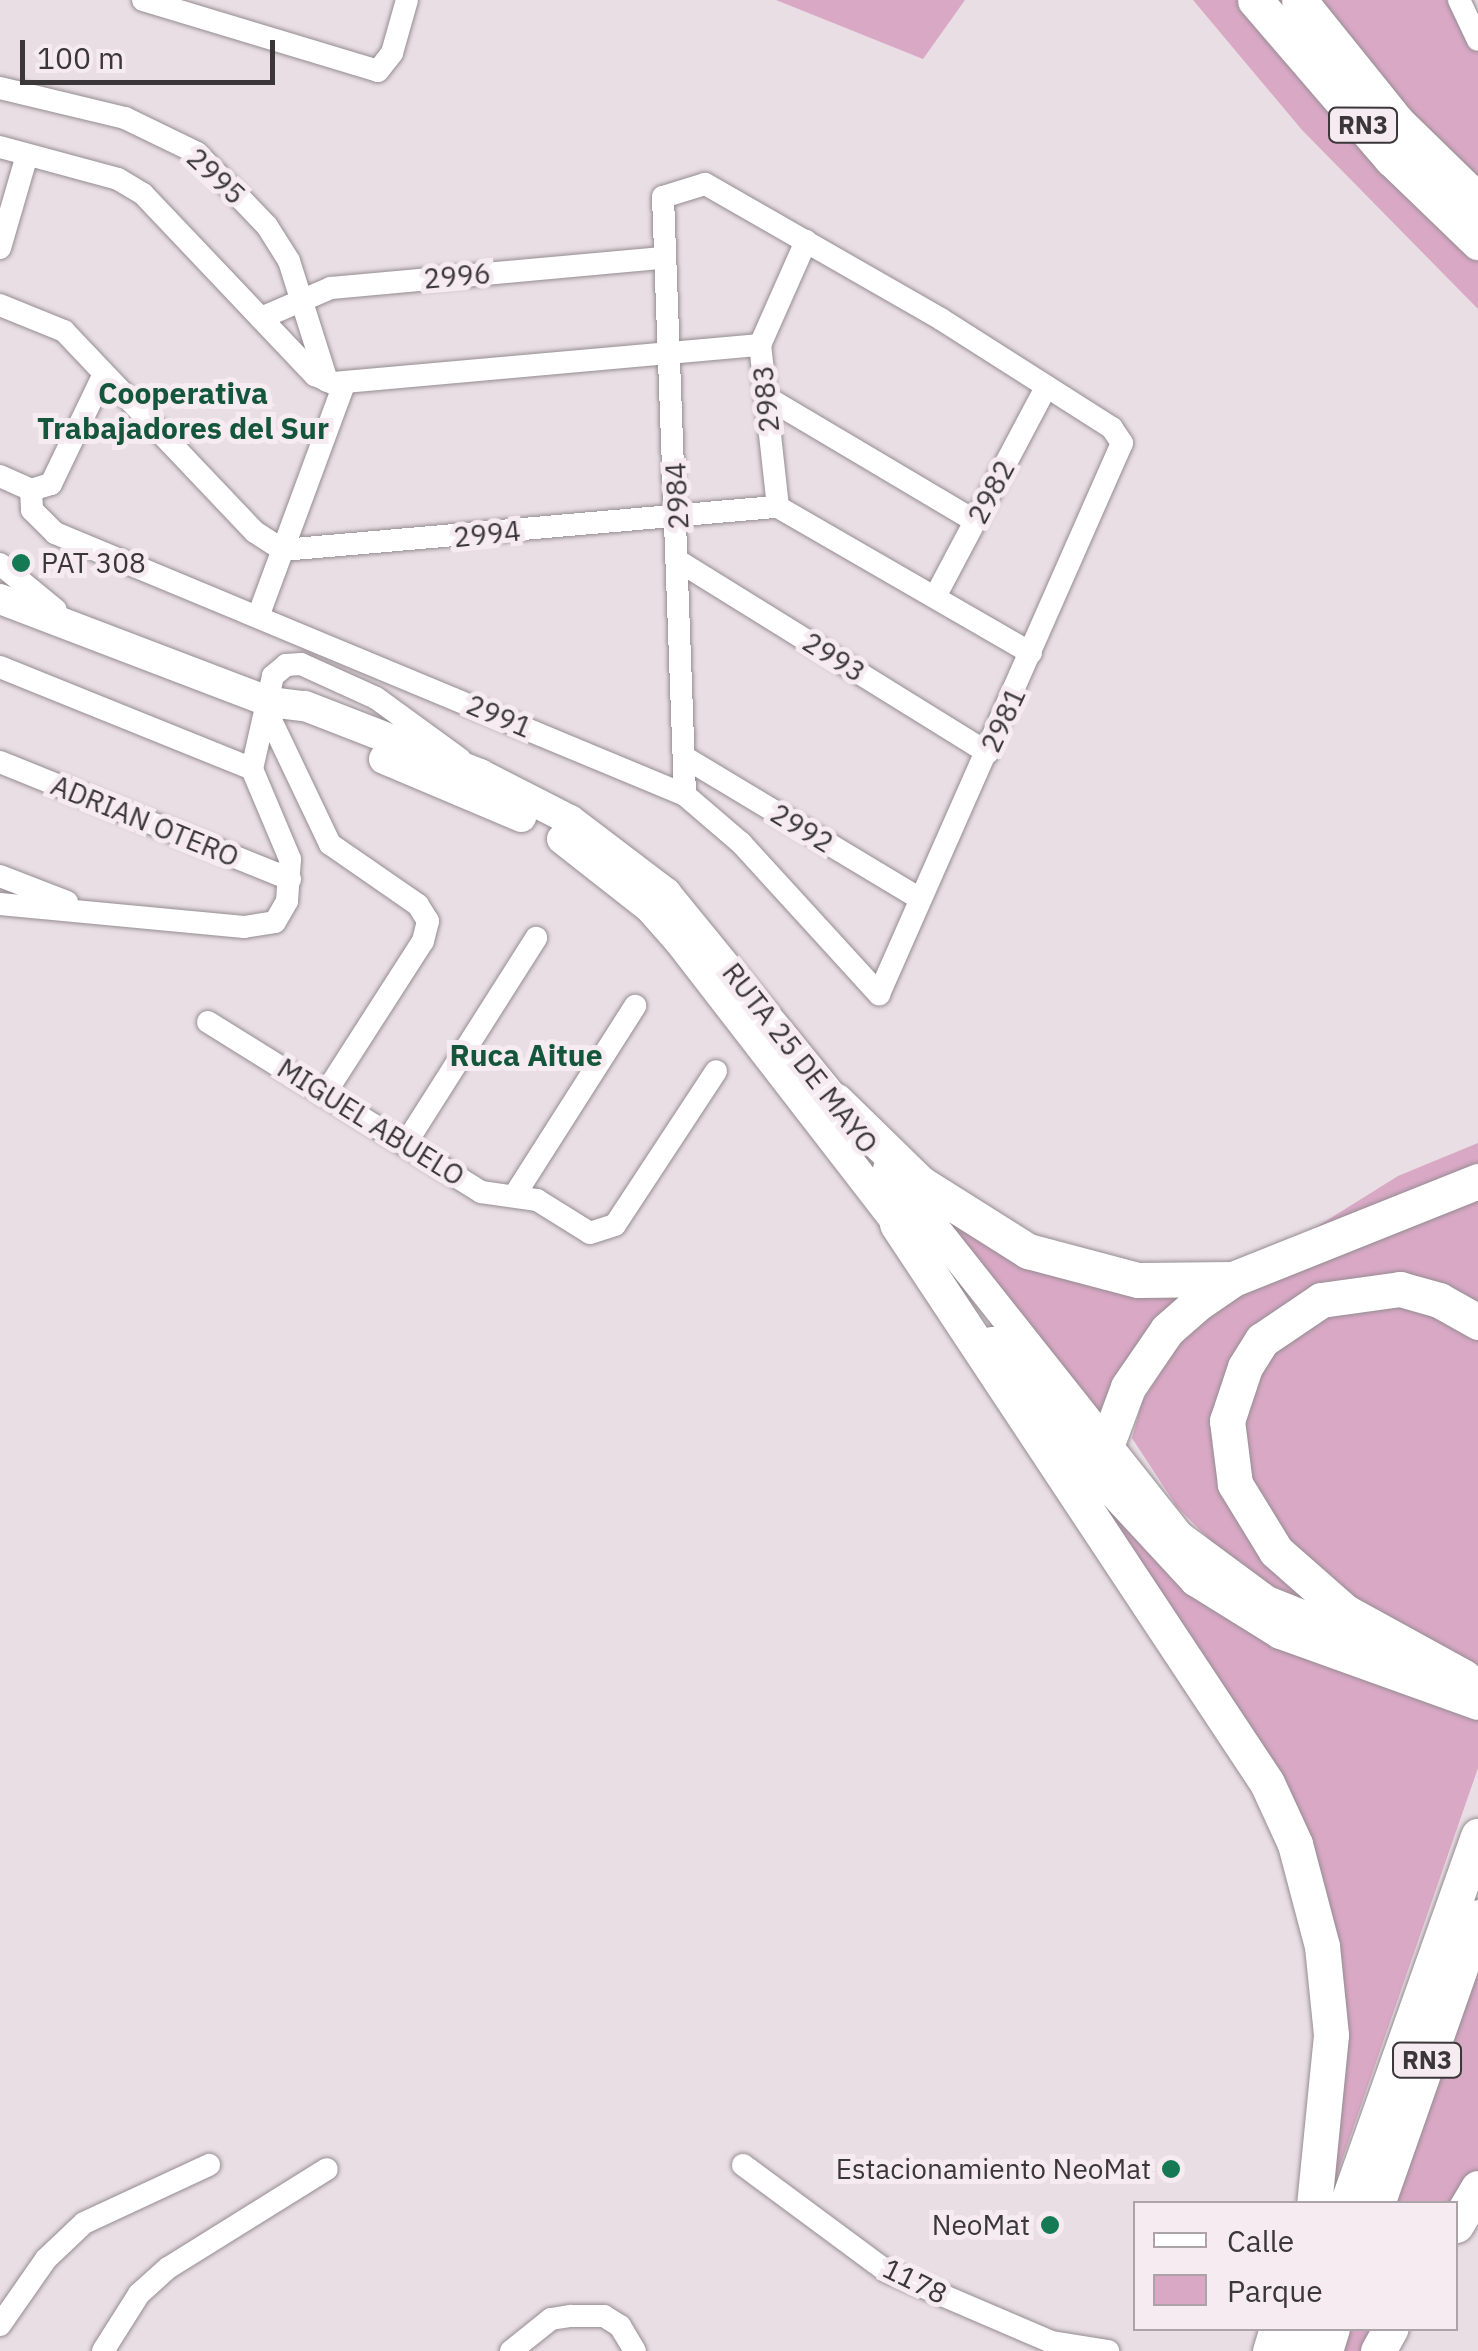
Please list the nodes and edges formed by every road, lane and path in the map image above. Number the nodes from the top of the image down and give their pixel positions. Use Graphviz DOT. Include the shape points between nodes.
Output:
graph roads {
  1 [pos="143,0"];
  2 [pos="407,0"];
  3 [pos="1255,0"];
  4 [pos="1299,0"];
  5 [pos="1322,0"];
  6 [pos="1460,0"];
  7 [pos="1478,40"];
  8 [pos="1342,55"];
  9 [pos="0,88"];
  10 [pos="0,147"];
  11 [pos="27,155"];
  12 [pos="1478,202"];
  13 [pos="806,240"];
  14 [pos="1478,242"];
  15 [pos="0,248"];
  16 [pos="660,258"];
  17 [pos="303,300"];
  18 [pos="0,305"];
  19 [pos="261,318"];
  20 [pos="760,345"];
  21 [pos="668,354"];
  22 [pos="104,374"];
  23 [pos="336,382"];
  24 [pos="1046,387"];
  25 [pos="766,397"];
  26 [pos="0,476"];
  27 [pos="31,490"];
  28 [pos="778,507"];
  29 [pos="679,515"];
  30 [pos="975,521"];
  31 [pos="283,550"];
  32 [pos="680,562"];
  33 [pos="0,564"];
  34 [pos="935,597"];
  35 [pos="0,599"];
  36 [pos="259,614"];
  37 [pos="92,634"];
  38 [pos="1031,653"];
  39 [pos="0,667"];
  40 [pos="269,708"];
  41 [pos="988,753"];
  42 [pos="684,757"];
  43 [pos="0,762"];
  44 [pos="252,769"];
  45 [pos="480,774"];
  46 [pos="685,795"];
  47 [pos="0,876"];
  48 [pos="290,879"];
  49 [pos="920,899"];
  50 [pos="0,904"];
  51 [pos="93,912"];
  52 [pos="536,938"];
  53 [pos="879,994"];
  54 [pos="635,1006"];
  55 [pos="208,1022"];
  56 [pos="716,1071"];
  57 [pos="326,1092"];
  58 [pos="836,1101"];
  59 [pos="406,1144"];
  60 [pos="1478,1181"];
  61 [pos="516,1193"];
  62 [pos="897,1224"];
  63 [pos="1233,1279"];
  64 [pos="1478,1322"];
  65 [pos="1106,1449"];
  66 [pos="1109,1488"];
  67 [pos="1473,1688"];
  68 [pos="1478,1836"];
  69 [pos="1478,1916"];
  70 [pos="1399,2052"];
  71 [pos="209,2165"];
  72 [pos="743,2165"];
  73 [pos="327,2169"];
  74 [pos="1478,2188"];
  75 [pos="1314,2201"];
  76 [pos="1325,2201"];
  77 [pos="1348,2201"];
  78 [pos="1378,2201"];
  79 [pos="1458,2222"];
  80 [pos="0,2326"];
  81 [pos="1048,2347"];
  82 [pos="103,2351"];
  83 [pos="511,2351"];
  84 [pos="634,2351"];
  85 [pos="1108,2351"];
  1 -- 2 [label="street" via="378,71 392,52"];
  3 -- 14 [label="highway, RN3" via="1392,159"];
  4 -- 8 [label="highway, RN3"];
  5 -- 8 [label="highway"];
  6 -- 7 [label="street"];
  8 -- 12 [label="highway, RN3" via="1397,122"];
  9 -- 17 [label="street, 2995" via="126,118 198,153 267,226"];
  10 -- 11 [label="street"];
  11 -- 15 [label="street"];
  11 -- 19 [label="street" via="118,179 142,194"];
  13 -- 16 [label="street, 2984" via="705,184 663,198"];
  13 -- 20 [label="street, 2983"];
  13 -- 24 [label="street"];
  16 -- 17 [label="street, 2996" via="331,288"];
  16 -- 21 [label="street, 2984"];
  17 -- 19 [label="street, 2996"];
  17 -- 23 [label="street, 2995"];
  18 -- 22 [label="street" via="64,332"];
  19 -- 23 [label="street"];
  20 -- 21 [label="street"];
  20 -- 25 [label="street, 2983"];
  21 -- 23 [label="street"];
  21 -- 29 [label="street, 2984"];
  22 -- 27 [label="street" via="51,484"];
  22 -- 31 [label="street" via="255,532"];
  23 -- 31 [label="street"];
  24 -- 30 [label="street, 2982"];
  24 -- 38 [label="street, 2981" via="1091,413 1122,443"];
  25 -- 28 [label="street, 2983"];
  25 -- 30 [label="street"];
  26 -- 27 [label="street"];
  27 -- 36 [label="street, 2991" via="32,510 55,533"];
  28 -- 29 [label="street, 2994"];
  28 -- 34 [label="street"];
  29 -- 31 [label="street, 2994"];
  29 -- 32 [label="street, 2984"];
  30 -- 34 [label="street, 2982"];
  31 -- 36 [label="street"];
  32 -- 41 [label="street, 2993"];
  32 -- 42 [label="street, 2984"];
  33 -- 37 [label="street" via="29,594"];
  34 -- 38 [label="street"];
  35 -- 37 [label="main road, RUTA 25 DE MAYO"];
  36 -- 46 [label="street, 2991"];
  37 -- 40 [label="main road, RUTA 25 DE MAYO"];
  38 -- 41 [label="street, 2981"];
  39 -- 44 [label="street"];
  40 -- 44 [label="street" via="256,736"];
  40 -- 45 [label="main road, RUTA 25 DE MAYO" via="305,706"];
  40 -- 45 [label="street" via="274,676 301,664 376,698"];
  40 -- 57 [label="street" via="330,844 418,906 428,921 424,941"];
  40 -- 62 [label="main road" via="510,811 614,878 680,941"];
  41 -- 49 [label="street, 2981"];
  42 -- 46 [label="street, 2984"];
  42 -- 49 [label="street, 2992"];
  43 -- 48 [label="street, ADRIAN OTERO"];
  44 -- 48 [label="street" via="281,826"];
  45 -- 58 [label="main road, RUTA 25 DE MAYO" via="570,820 666,893"];
  46 -- 53 [label="street, 2991" via="741,843"];
  47 -- 51 [label="street"];
  48 -- 51 [label="street" via="274,922 244,926"];
  49 -- 53 [label="street, 2981"];
  50 -- 51 [label="street"];
  52 -- 59 [label="street"];
  54 -- 61 [label="street"];
  55 -- 57 [label="street, MIGUEL ABUELO"];
  56 -- 61 [label="street, MIGUEL ABUELO" via="615,1225 590,1234"];
  57 -- 59 [label="street, MIGUEL ABUELO"];
  58 -- 63 [label="highway" via="920,1183 1028,1251 1138,1280"];
  58 -- 65 [label="main road, RUTA 25 DE MAYO"];
  59 -- 61 [label="street, MIGUEL ABUELO" via="481,1192"];
  60 -- 63 [label="highway"];
  62 -- 66 [label="main road"];
  62 -- 75 [label="highway" via="1267,1783 1295,1844 1322,1946 1331,2035"];
  63 -- 65 [label="highway" via="1166,1330 1144,1359"];
  64 -- 67 [label="highway" via="1400,1288 1321,1300 1262,1340 1244,1367 1227,1422 1236,1484 1276,1551 1344,1612"];
  65 -- 66 [label="highway"];
  65 -- 67 [label="main road, RUTA 25 DE MAYO" via="1179,1536 1247,1589 1312,1623"];
  66 -- 67 [label="main road" via="1195,1581 1254,1621"];
  68 -- 70 [label="highway, RN3"];
  69 -- 78 [label="highway, RN3"];
  70 -- 76 [label="highway"];
  70 -- 77 [label="highway, RN3"];
  71 -- 80 [label="street" via="84,2223 46,2259"];
  72 -- 81 [label="street, 1178" via="886,2271"];
  73 -- 82 [label="street" via="168,2268 139,2294"];
  74 -- 79 [label="highway"];
  81 -- 85 [label="street, 1178"];
  83 -- 84 [label="street" via="551,2319 604,2316 620,2326"];
}
